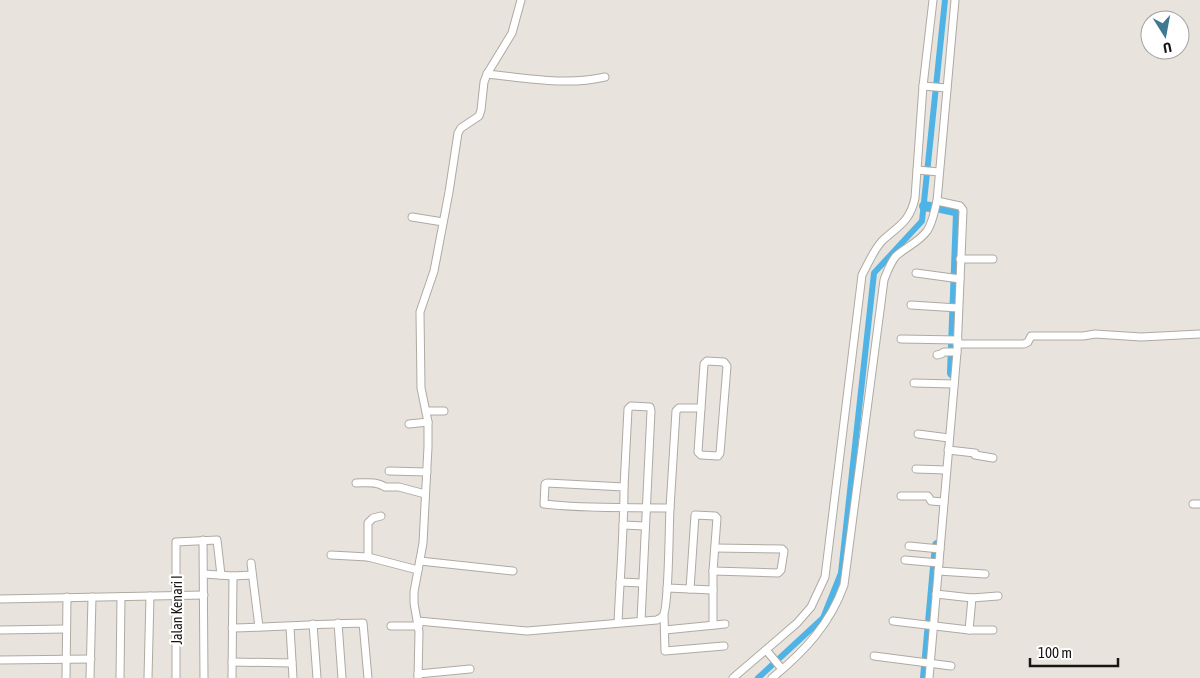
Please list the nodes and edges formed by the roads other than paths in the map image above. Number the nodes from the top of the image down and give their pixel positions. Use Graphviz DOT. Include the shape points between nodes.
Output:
graph roads {
  1 [pos="521,0"];
  2 [pos="933,0"];
  3 [pos="955,0"];
  4 [pos="487,74"];
  5 [pos="604,77"];
  6 [pos="925,86"];
  7 [pos="946,88"];
  8 [pos="919,170"];
  9 [pos="936,171"];
  10 [pos="937,202"];
  11 [pos="412,217"];
  12 [pos="443,222"];
  13 [pos="960,259"];
  14 [pos="993,259"];
  15 [pos="916,274"];
  16 [pos="957,278"];
  17 [pos="911,305"];
  18 [pos="955,308"];
  19 [pos="1200,334"];
  20 [pos="902,339"];
  21 [pos="955,346"];
  22 [pos="937,355"];
  23 [pos="914,383"];
  24 [pos="952,384"];
  25 [pos="701,408"];
  26 [pos="426,411"];
  27 [pos="444,411"];
  28 [pos="428,422"];
  29 [pos="409,424"];
  30 [pos="918,434"];
  31 [pos="947,438"];
  32 [pos="948,450"];
  33 [pos="993,458"];
  34 [pos="916,469"];
  35 [pos="944,470"];
  36 [pos="389,471"];
  37 [pos="427,472"];
  38 [pos="356,483"];
  39 [pos="624,487"];
  40 [pos="426,494"];
  41 [pos="900,496"];
  42 [pos="942,502"];
  43 [pos="624,507"];
  44 [pos="646,507"];
  45 [pos="670,508"];
  46 [pos="381,516"];
  47 [pos="623,525"];
  48 [pos="645,526"];
  49 [pos="203,540"];
  50 [pos="909,546"];
  51 [pos="715,548"];
  52 [pos="938,548"];
  53 [pos="331,555"];
  54 [pos="368,557"];
  55 [pos="905,560"];
  56 [pos="420,561"];
  57 [pos="936,563"];
  58 [pos="251,564"];
  59 [pos="418,570"];
  60 [pos="513,571"];
  61 [pos="938,571"];
  62 [pos="713,572"];
  63 [pos="204,574"];
  64 [pos="985,574"];
  65 [pos="221,575"];
  66 [pos="252,575"];
  67 [pos="233,576"];
  68 [pos="620,582"];
  69 [pos="642,583"];
  70 [pos="667,588"];
  71 [pos="690,589"];
  72 [pos="713,590"];
  73 [pos="936,594"];
  74 [pos="204,595"];
  75 [pos="121,596"];
  76 [pos="150,596"];
  77 [pos="177,596"];
  78 [pos="998,596"];
  79 [pos="67,597"];
  80 [pos="92,597"];
  81 [pos="972,598"];
  82 [pos="0,599"];
  83 [pos="664,615"];
  84 [pos="641,621"];
  85 [pos="893,621"];
  86 [pos="618,622"];
  87 [pos="338,623"];
  88 [pos="313,624"];
  89 [pos="418,624"];
  90 [pos="725,624"];
  91 [pos="713,625"];
  92 [pos="391,626"];
  93 [pos="932,626"];
  94 [pos="259,627"];
  95 [pos="290,627"];
  96 [pos="232,628"];
  97 [pos="66,629"];
  98 [pos="0,630"];
  99 [pos="665,630"];
  100 [pos="969,630"];
  101 [pos="993,630"];
  102 [pos="724,646"];
  103 [pos="768,652"];
  104 [pos="874,656"];
  105 [pos="66,658"];
  106 [pos="91,659"];
  107 [pos="0,660"];
  108 [pos="232,662"];
  109 [pos="927,662"];
  110 [pos="292,663"];
  111 [pos="951,666"];
  112 [pos="781,668"];
  113 [pos="470,669"];
  114 [pos="418,676"];
  115 [pos="66,678"];
  116 [pos="90,678"];
  117 [pos="120,678"];
  118 [pos="148,678"];
  119 [pos="176,678"];
  120 [pos="204,678"];
  121 [pos="232,678"];
  122 [pos="293,678"];
  123 [pos="317,678"];
  124 [pos="342,678"];
  125 [pos="368,678"];
  126 [pos="733,678"];
  127 [pos="774,678"];
  128 [pos="929,678"];
  1 -- 4 [label="street" via="512,33"];
  2 -- 6 [label="street"];
  3 -- 7 [label="street"];
  4 -- 5 [label="street" via="570,81"];
  4 -- 12 [label="street" via="479,116 458,133"];
  6 -- 7 [label="street"];
  6 -- 8 [label="street"];
  7 -- 9 [label="street"];
  8 -- 9 [label="street"];
  8 -- 103 [label="street" via="908,219 881,242 862,275 825,577 811,607"];
  9 -- 10 [label="street"];
  10 -- 13 [label="street" via="962,208"];
  10 -- 112 [label="street" via="926,232 896,256 884,280 844,585 824,626 799,654"];
  11 -- 12 [label="street"];
  12 -- 26 [label="street" via="434,271 420,312 421,388"];
  13 -- 14 [label="street"];
  13 -- 16 [label="street"];
  15 -- 16 [label="street"];
  16 -- 18 [label="street"];
  17 -- 18 [label="street"];
  18 -- 21 [label="street"];
  19 -- 21 [label="street" via="1141,337 1039,335 1031,336 1024,344"];
  20 -- 21 [label="street"];
  21 -- 22 [label="street"];
  21 -- 24 [label="street"];
  23 -- 24 [label="street"];
  24 -- 31 [label="street"];
  25 -- 25 [label="street" via="705,362 724,362 727,366 720,455 698,454"];
  25 -- 45 [label="street" via="676,410"];
  26 -- 27 [label="street"];
  26 -- 28 [label="street"];
  28 -- 29 [label="street"];
  28 -- 37 [label="street"];
  30 -- 31 [label="street"];
  31 -- 32 [label="street"];
  32 -- 33 [label="street"];
  32 -- 35 [label="street"];
  34 -- 35 [label="street"];
  35 -- 42 [label="street"];
  36 -- 37 [label="street"];
  37 -- 40 [label="street"];
  38 -- 40 [label="street" via="382,484"];
  39 -- 43 [label="street"];
  39 -- 43 [label="street" via="548,483 544,487 544,502 546,505"];
  39 -- 44 [label="street" via="628,408 650,407"];
  40 -- 56 [label="street"];
  41 -- 42 [label="street" via="928,496 931,501"];
  42 -- 52 [label="street"];
  43 -- 44 [label="street"];
  43 -- 47 [label="street"];
  44 -- 45 [label="street"];
  44 -- 48 [label="street"];
  45 -- 70 [label="street"];
  46 -- 54 [label="street" via="368,523"];
  47 -- 48 [label="street"];
  47 -- 68 [label="street"];
  48 -- 69 [label="street"];
  49 -- 63 [label="street"];
  49 -- 65 [label="street" via="218,542"];
  49 -- 77 [label="street, Jalan Kenari I" via="176,542"];
  50 -- 52 [label="street"];
  51 -- 62 [label="street"];
  51 -- 62 [label="street" via="784,551 781,572 778,573"];
  51 -- 71 [label="street" via="716,517 695,515"];
  52 -- 57 [label="street"];
  53 -- 54 [label="street"];
  54 -- 59 [label="street"];
  55 -- 57 [label="street"];
  56 -- 59 [label="street"];
  56 -- 60 [label="street"];
  57 -- 61 [label="street"];
  58 -- 66 [label="street"];
  59 -- 89 [label="street" via="414,603"];
  61 -- 64 [label="street"];
  61 -- 73 [label="street"];
  62 -- 72 [label="street"];
  63 -- 65 [label="street"];
  63 -- 74 [label="street"];
  65 -- 67 [label="street"];
  66 -- 67 [label="street"];
  66 -- 94 [label="street"];
  67 -- 96 [label="street"];
  68 -- 69 [label="street"];
  68 -- 86 [label="street"];
  69 -- 84 [label="street"];
  70 -- 71 [label="street"];
  70 -- 83 [label="street"];
  71 -- 72 [label="street"];
  72 -- 91 [label="street"];
  73 -- 81 [label="street"];
  73 -- 93 [label="street"];
  74 -- 77 [label="street"];
  74 -- 120 [label="street"];
  75 -- 76 [label="street"];
  75 -- 80 [label="street"];
  75 -- 117 [label="street"];
  76 -- 77 [label="street"];
  76 -- 118 [label="street"];
  77 -- 119 [label="street, Jalan Kenari I"];
  78 -- 81 [label="street"];
  79 -- 80 [label="street"];
  79 -- 82 [label="street"];
  79 -- 97 [label="street"];
  80 -- 106 [label="street"];
  81 -- 100 [label="street"];
  83 -- 84 [label="street" via="656,620"];
  83 -- 99 [label="street"];
  84 -- 86 [label="street"];
  85 -- 93 [label="street"];
  86 -- 89 [label="street" via="527,631"];
  87 -- 88 [label="street"];
  87 -- 124 [label="street"];
  87 -- 125 [label="street" via="364,623"];
  88 -- 95 [label="street"];
  88 -- 123 [label="street"];
  89 -- 92 [label="street"];
  89 -- 114 [label="street"];
  90 -- 91 [label="street"];
  91 -- 99 [label="street"];
  93 -- 100 [label="street"];
  93 -- 109 [label="street"];
  94 -- 95 [label="street"];
  94 -- 96 [label="street"];
  95 -- 110 [label="street"];
  96 -- 108 [label="street"];
  97 -- 98 [label="street"];
  97 -- 105 [label="street"];
  99 -- 102 [label="street" via="664,649 667,652"];
  100 -- 101 [label="street"];
  103 -- 112 [label="street"];
  103 -- 126 [label="street"];
  104 -- 109 [label="street"];
  105 -- 106 [label="street"];
  105 -- 107 [label="street"];
  105 -- 115 [label="street"];
  106 -- 116 [label="street"];
  108 -- 110 [label="street"];
  108 -- 121 [label="street"];
  109 -- 111 [label="street"];
  109 -- 128 [label="street"];
  110 -- 122 [label="street"];
  112 -- 127 [label="street"];
  113 -- 114 [label="street"];
}
